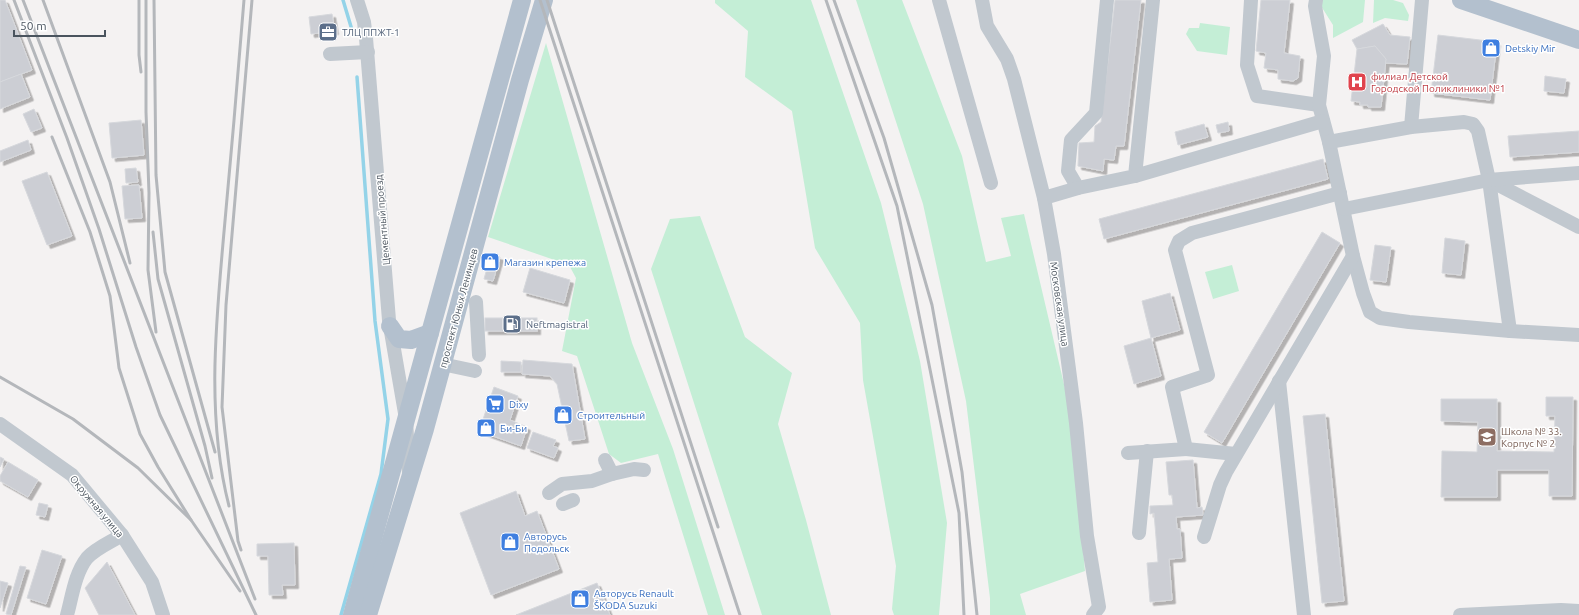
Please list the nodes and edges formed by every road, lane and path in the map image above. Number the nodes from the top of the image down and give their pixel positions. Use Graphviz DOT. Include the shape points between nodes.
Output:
graph roads {
  1 [pos="522,0"];
  2 [pos="544,0"];
  3 [pos="939,0"];
  4 [pos="982,0"];
  5 [pos="1107,0"];
  6 [pos="1153,0"];
  7 [pos="1251,0"];
  8 [pos="1316,0"];
  9 [pos="1422,0"];
  10 [pos="1461,0"];
  11 [pos="359,1"];
  12 [pos="1579,40"];
  13 [pos="368,52"];
  14 [pos="330,54"];
  15 [pos="1319,105"];
  16 [pos="1322,121"];
  17 [pos="1411,127"];
  18 [pos="1329,142"];
  19 [pos="1579,173"];
  20 [pos="1135,176"];
  21 [pos="1489,180"];
  22 [pos="991,183"];
  23 [pos="1078,188"];
  24 [pos="1340,193"];
  25 [pos="1044,198"];
  26 [pos="1344,209"];
  27 [pos="1579,227"];
  28 [pos="1353,256"];
  29 [pos="476,302"];
  30 [pos="390,326"];
  31 [pos="1510,331"];
  32 [pos="430,333"];
  33 [pos="1579,335"];
  34 [pos="479,355"];
  35 [pos="442,364"];
  36 [pos="475,371"];
  37 [pos="1279,381"];
  38 [pos="406,419"];
  39 [pos="0,424"];
  40 [pos="425,429"];
  41 [pos="1186,449"];
  42 [pos="1147,451"];
  43 [pos="1128,453"];
  44 [pos="1236,454"];
  45 [pos="605,460"];
  46 [pos="644,470"];
  47 [pos="612,474"];
  48 [pos="409,481"];
  49 [pos="549,493"];
  50 [pos="1139,533"];
  51 [pos="122,535"];
  52 [pos="1204,537"];
  53 [pos="1579,611"];
  54 [pos="1561,613"];
  55 [pos="67,615"];
  56 [pos="163,615"];
  57 [pos="352,615"];
  58 [pos="368,615"];
  59 [pos="1093,615"];
  60 [pos="1304,615"];
  61 [pos="1460,615"];
  62 [pos="1477,615"];
  1 -- 32 [label="main road, проспект Юных Ленинцев"];
  2 -- 35 [label="main road, проспект Юных Ленинцев"];
  3 -- 22 [label="street"];
  4 -- 25 [label="street, Московская улица" via="987,26 1007,59 1014,79"];
  5 -- 23 [label="street" via="1096,113 1071,140 1068,171"];
  6 -- 20 [label="street"];
  7 -- 15 [label="street" via="1247,65 1257,96"];
  8 -- 15 [label="street" via="1324,56"];
  9 -- 17 [label="street"];
  10 -- 12 [label="main road"];
  11 -- 13 [label="street, Цементный проезд"];
  13 -- 14 [label="street"];
  13 -- 30 [label="street, Цементный проезд"];
  15 -- 16 [label="street"];
  16 -- 18 [label="street"];
  16 -- 20 [label="street"];
  17 -- 18 [label="street"];
  17 -- 21 [label="street" via="1464,122 1473,124 1478,131"];
  18 -- 24 [label="street"];
  19 -- 21 [label="street"];
  20 -- 23 [label="street"];
  21 -- 26 [label="street"];
  21 -- 27 [label="street"];
  21 -- 31 [label="street"];
  23 -- 25 [label="street"];
  24 -- 26 [label="street"];
  24 -- 41 [label="street" via="1192,233 1179,241 1175,250 1208,374 1172,387"];
  25 -- 59 [label="street, Московская улица" via="1054,254 1076,423 1087,536 1099,607"];
  26 -- 28 [label="street"];
  28 -- 31 [label="street" via="1370,312 1380,318"];
  28 -- 37 [label="street"];
  29 -- 34 [label="street"];
  30 -- 32 [label="main road" via="399,339 411,340"];
  30 -- 38 [label="street, Цементный проезд"];
  31 -- 33 [label="street"];
  32 -- 38 [label="main road, проспект Юных Ленинцев"];
  35 -- 36 [label="street"];
  35 -- 40 [label="main road, проспект Юных Ленинцев"];
  37 -- 44 [label="street"];
  37 -- 60 [label="street"];
  38 -- 40 [label="street"];
  38 -- 48 [label="street, Цементный проезд"];
  38 -- 57 [label="main road, проспект Юных Ленинцев"];
  39 -- 51 [label="street, Окружная улица" via="72,475"];
  40 -- 48 [label="main road, проспект Юных Ленинцев"];
  41 -- 42 [label="street"];
  41 -- 44 [label="street"];
  42 -- 43 [label="street"];
  42 -- 50 [label="street"];
  44 -- 52 [label="street" via="1220,485"];
  45 -- 47 [label="street"];
  46 -- 47 [label="street" via="634,469"];
  47 -- 49 [label="street" via="592,481 562,484"];
  48 -- 58 [label="main road, проспект Юных Ленинцев"];
  51 -- 55 [label="street" via="87,559 79,573"];
  51 -- 56 [label="street, Окружная улица" via="152,582"];
  53 -- 54 [label="street"];
  54 -- 62 [label="street"];
  61 -- 62 [label="street"];
}
